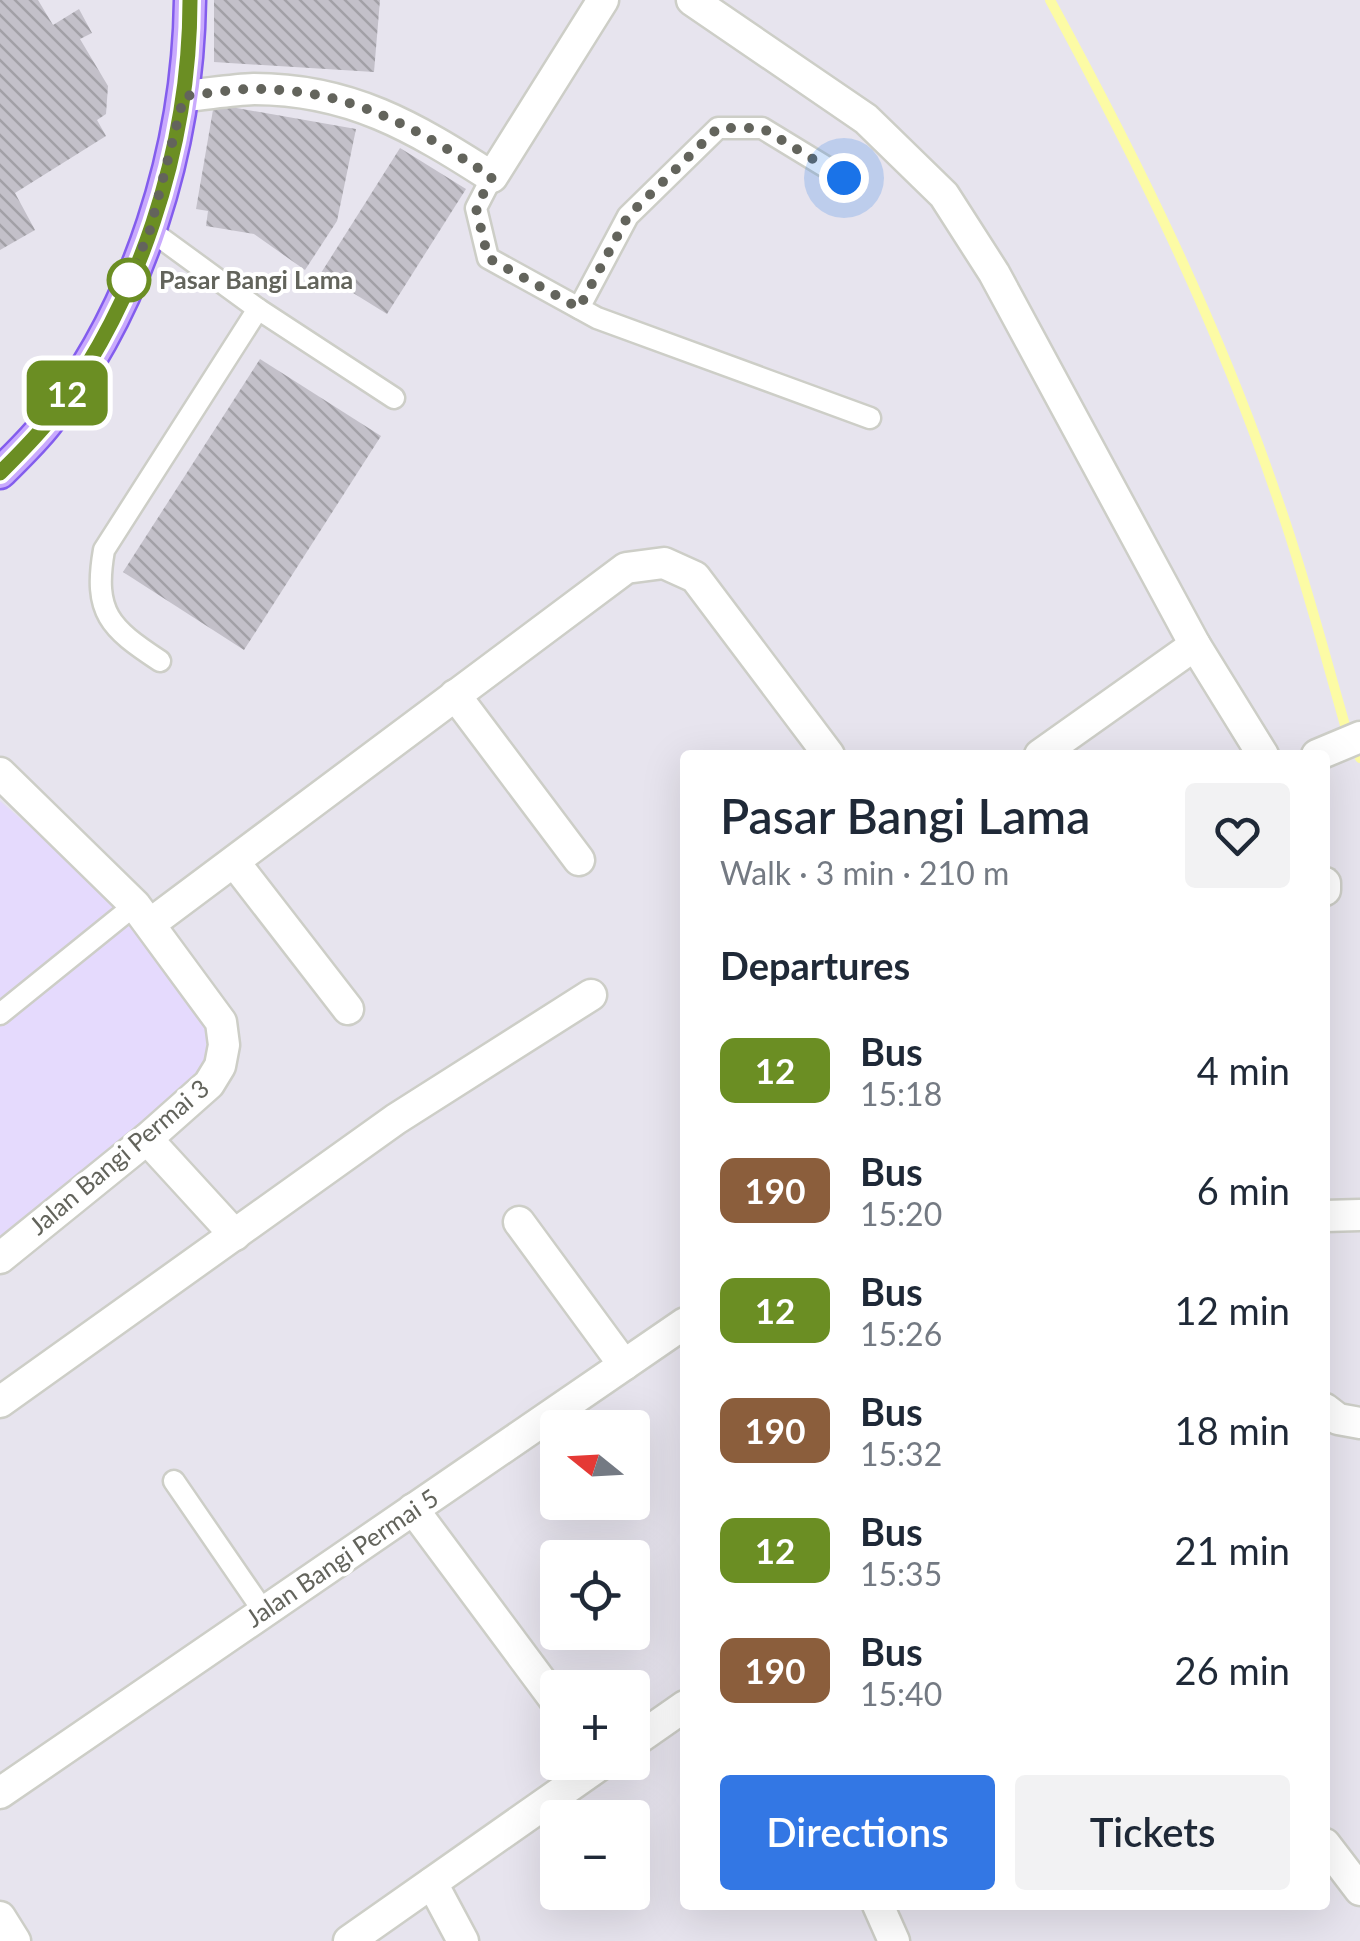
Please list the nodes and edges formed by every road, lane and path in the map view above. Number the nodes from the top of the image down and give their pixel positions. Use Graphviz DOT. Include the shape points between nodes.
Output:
graph roads {
  1 [pos="190,0"];
  2 [pos="603,0"];
  3 [pos="692,0"];
  4 [pos="184,96"];
  5 [pos="492,177"];
  6 [pos="844,178"];
  7 [pos="150,230"];
  8 [pos="579,308"];
  9 [pos="258,309"];
  10 [pos="394,398"];
  11 [pos="870,418"];
  12 [pos="0,473"];
  13 [pos="1195,645"];
  14 [pos="160,661"];
  15 [pos="454,696"];
  16 [pos="1353,739"];
  17 [pos="825,750"];
  18 [pos="1047,750"];
  19 [pos="1261,750"];
  20 [pos="1328,750"];
  21 [pos="0,773"];
  22 [pos="578,860"];
  23 [pos="235,862"];
  24 [pos="143,914"];
  25 [pos="591,995"];
  26 [pos="348,1008"];
  27 [pos="0,1014"];
  28 [pos="147,1139"];
  29 [pos="1360,1215"];
  30 [pos="1330,1216"];
  31 [pos="520,1222"];
  32 [pos="235,1234"];
  33 [pos="0,1258"];
  34 [pos="680,1326"];
  35 [pos="624,1365"];
  36 [pos="0,1402"];
  37 [pos="1330,1413"];
  38 [pos="1360,1423"];
  39 [pos="174,1481"];
  40 [pos="414,1509"];
  41 [pos="264,1612"];
  42 [pos="540,1680"];
  43 [pos="680,1709"];
  44 [pos="650,1730"];
  45 [pos="578,1780"];
  46 [pos="0,1793"];
  47 [pos="1330,1851"];
  48 [pos="432,1883"];
  49 [pos="1360,1890"];
  50 [pos="880,1910"];
  51 [pos="0,1918"];
  52 [pos="15,1941"];
  53 [pos="349,1941"];
  54 [pos="463,1941"];
  55 [pos="894,1941"];
  1 -- 4 [label="main road"];
  2 -- 5 [label="street"];
  3 -- 13 [label="street" via="866,119 944,194 994,273"];
  4 -- 5 [label="street" via="252,89 342,99 422,132"];
  4 -- 7 [label="main road"];
  5 -- 8 [label="lane" via="476,208 488,258"];
  6 -- 8 [label="lane" via="762,128 718,128 628,216"];
  7 -- 9 [label="lane"];
  7 -- 12 [label="main road" via="89,360 47,423"];
  8 -- 11 [label="lane"];
  9 -- 10 [label="lane"];
  9 -- 14 [label="lane" via="104,550 97,587 111,623"];
  13 -- 18 [label="street"];
  13 -- 19 [label="street"];
  15 -- 17 [label="street" via="626,568 664,563 695,578"];
  15 -- 22 [label="street"];
  15 -- 23 [label="street"];
  16 -- 20 [label="street"];
  21 -- 24 [label="street, Jalan Bangi Permai 3"];
  23 -- 24 [label="street"];
  23 -- 26 [label="street"];
  24 -- 27 [label="lane"];
  24 -- 28 [label="street, Jalan Bangi Permai 3" via="221,1022 224,1045 210,1084"];
  25 -- 32 [label="street" via="396,1119"];
  28 -- 32 [label="street"];
  28 -- 33 [label="street, Jalan Bangi Permai 3"];
  29 -- 30 [label="street"];
  31 -- 35 [label="street"];
  32 -- 36 [label="street"];
  34 -- 35 [label="street, Jalan Bangi Permai 5"];
  35 -- 40 [label="street, Jalan Bangi Permai 5"];
  37 -- 38 [label="street"];
  39 -- 41 [label="lane"];
  40 -- 41 [label="street, Jalan Bangi Permai 5"];
  40 -- 42 [label="street"];
  41 -- 46 [label="street, Jalan Bangi Permai 5"];
  43 -- 44 [label="street"];
  45 -- 48 [label="street"];
  47 -- 49 [label="street"];
  48 -- 53 [label="street"];
  48 -- 54 [label="street"];
  50 -- 55 [label="street"];
  51 -- 52 [label="street"];
}
